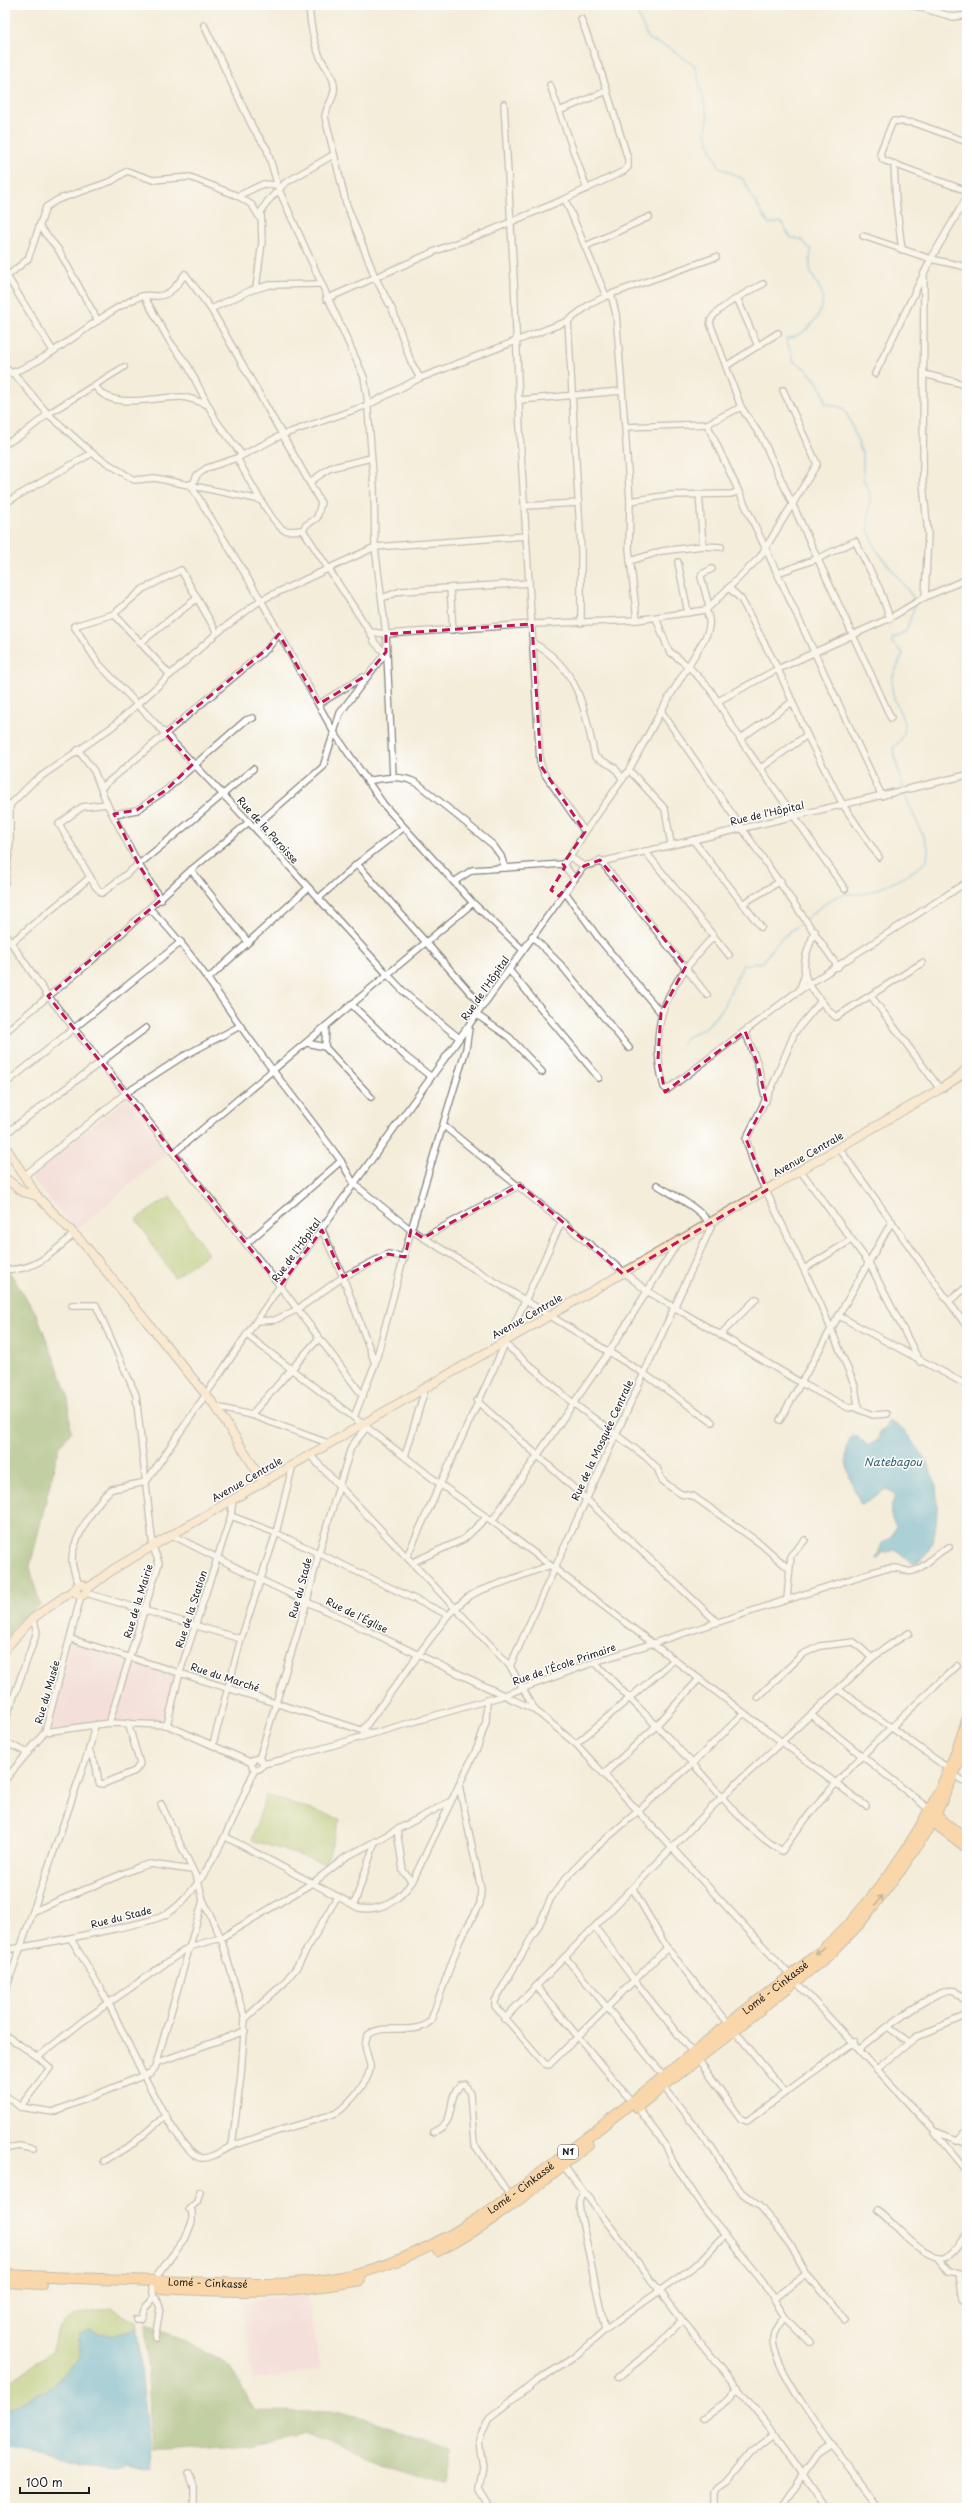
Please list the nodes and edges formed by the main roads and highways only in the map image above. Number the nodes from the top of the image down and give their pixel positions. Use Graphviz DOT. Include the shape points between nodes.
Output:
graph roads {
  1 [pos="967,1068"];
  2 [pos="967,1075"];
  3 [pos="957,1078"];
  4 [pos="5,1146"];
  5 [pos="5,1178"];
  6 [pos="37,1196"];
  7 [pos="263,1481"];
  8 [pos="5,1648"];
  9 [pos="967,1720"];
  10 [pos="967,1745"];
  11 [pos="952,1772"];
  12 [pos="931,1816"];
  13 [pos="967,1840"];
  14 [pos="967,1848"];
  15 [pos="591,2138"];
  16 [pos="5,2275"];
  17 [pos="360,2277"];
  18 [pos="5,2282"];
  19 [pos="153,2289"];
  1 -- 3 [label="main road, Avenue Centrale"];
  2 -- 3 [label="main road, Avenue Centrale"];
  3 -- 7 [label="main road, Avenue Centrale" via="426,1386 365,1425 328,1443"];
  4 -- 6 [label="main road"];
  5 -- 6 [label="main road" via="23,1192"];
  6 -- 7 [label="main road" via="74,1234 216,1407"];
  7 -- 8 [label="main road, Avenue Centrale" via="81,1590 58,1600 33,1618"];
  9 -- 11 [label="highway, Lomé - Cinkassé / N1"];
  10 -- 11 [label="highway, Lomé - Cinkassé / N1"];
  11 -- 12 [label="highway, Lomé - Cinkassé / N1"];
  12 -- 13 [label="main road"];
  12 -- 14 [label="main road"];
  12 -- 15 [label="highway, Lomé - Cinkassé / N1" via="902,1868 859,1924 830,1954 793,1978"];
  15 -- 17 [label="highway, Lomé - Cinkassé / N1" via="471,2225 436,2245"];
  15 -- 17 [label="highway, Lomé - Cinkassé / N1" via="563,2165 516,2203 457,2241 404,2266"];
  16 -- 19 [label="highway, Lomé - Cinkassé / N1"];
  17 -- 19 [label="highway, Lomé - Cinkassé / N1" via="306,2290 267,2292"];
  18 -- 19 [label="highway, Lomé - Cinkassé / N1"];
}
